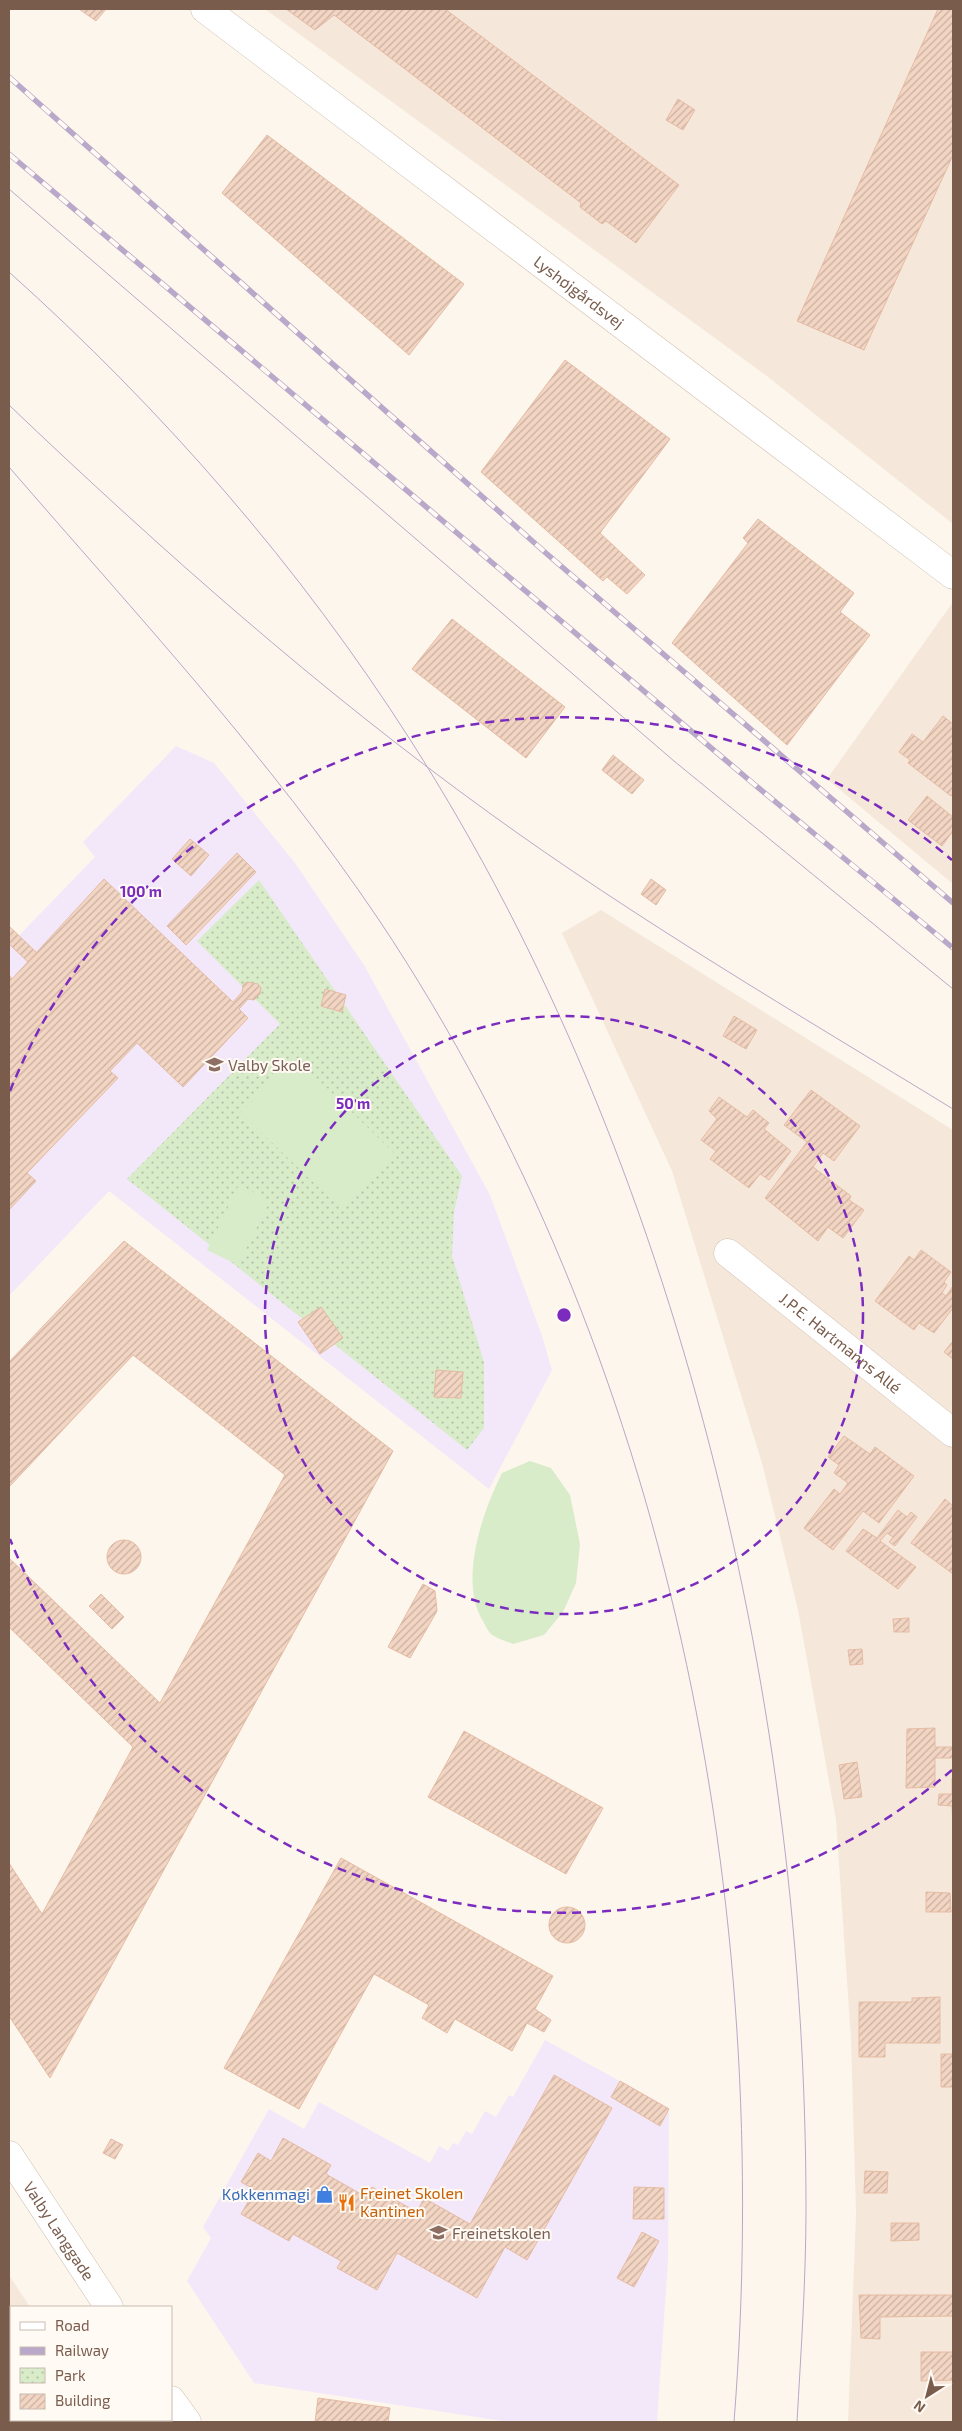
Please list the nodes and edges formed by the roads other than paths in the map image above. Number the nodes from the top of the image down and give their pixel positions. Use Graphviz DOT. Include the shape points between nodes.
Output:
graph roads {
  1 [pos="205,9"];
  2 [pos="953,575"];
  3 [pos="728,1253"];
  4 [pos="953,1433"];
  5 [pos="9,2155"];
  6 [pos="108,2306"];
  7 [pos="172,2401"];
  8 [pos="187,2422"];
  1 -- 2 [label="street, Lyshøjgårdsvej"];
  3 -- 4 [label="street, J.P.E. Hartmanns Allé"];
  5 -- 6 [label="street, Valby Langgade"];
  7 -- 8 [label="street"];
}
